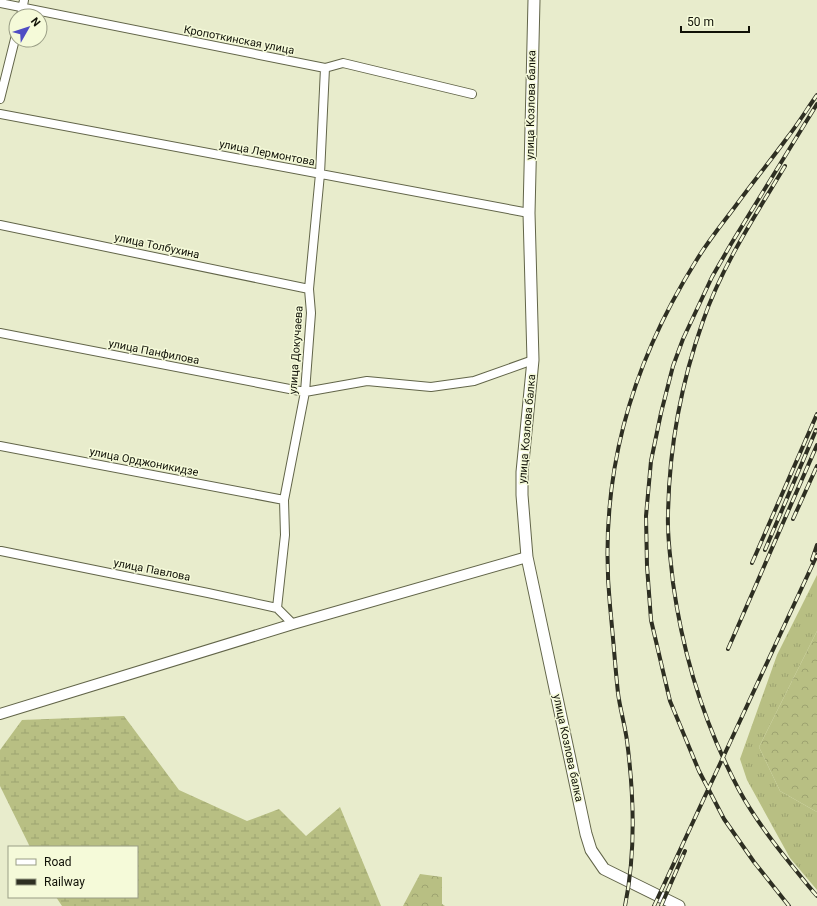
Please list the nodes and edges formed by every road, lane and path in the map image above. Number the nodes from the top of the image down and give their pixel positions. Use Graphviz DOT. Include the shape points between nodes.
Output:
graph roads {
  1 [pos="534,0"];
  2 [pos="0,3"];
  3 [pos="24,4"];
  4 [pos="13,48"];
  5 [pos="325,68"];
  6 [pos="472,94"];
  7 [pos="0,99"];
  8 [pos="0,114"];
  9 [pos="320,174"];
  10 [pos="529,213"];
  11 [pos="0,225"];
  12 [pos="309,289"];
  13 [pos="0,333"];
  14 [pos="533,360"];
  15 [pos="305,392"];
  16 [pos="0,446"];
  17 [pos="284,500"];
  18 [pos="1,551"];
  19 [pos="528,557"];
  20 [pos="277,608"];
  21 [pos="293,624"];
  22 [pos="0,714"];
  23 [pos="679,906"];
  1 -- 10 [label="main road, улица Козлова балка"];
  2 -- 3 [label="street, Кропоткинская улица"];
  3 -- 5 [label="street, Кропоткинская улица"];
  4 -- 7 [label="street"];
  5 -- 6 [label="street, Кропоткинская улица" via="343,63"];
  5 -- 9 [label="street, улица Докучаева"];
  8 -- 9 [label="street, улица Лермонтова"];
  9 -- 10 [label="street, улица Лермонтова"];
  9 -- 12 [label="street, улица Докучаева"];
  10 -- 14 [label="main road, улица Козлова балка"];
  11 -- 12 [label="street, улица Толбухина"];
  12 -- 15 [label="street, улица Докучаева" via="311,313"];
  13 -- 15 [label="street, улица Панфилова"];
  14 -- 15 [label="street" via="474,381 431,387 367,381"];
  14 -- 19 [label="main road, улица Козлова балка" via="522,472"];
  15 -- 17 [label="street, улица Докучаева"];
  16 -- 17 [label="street, улица Орджоникидзе"];
  17 -- 20 [label="street, улица Докучаева" via="285,535"];
  18 -- 20 [label="street, улица Павлова"];
  19 -- 21 [label="street"];
  19 -- 23 [label="main road, улица Козлова балка" via="591,850 604,869"];
  20 -- 21 [label="street"];
  21 -- 22 [label="street"];
}
